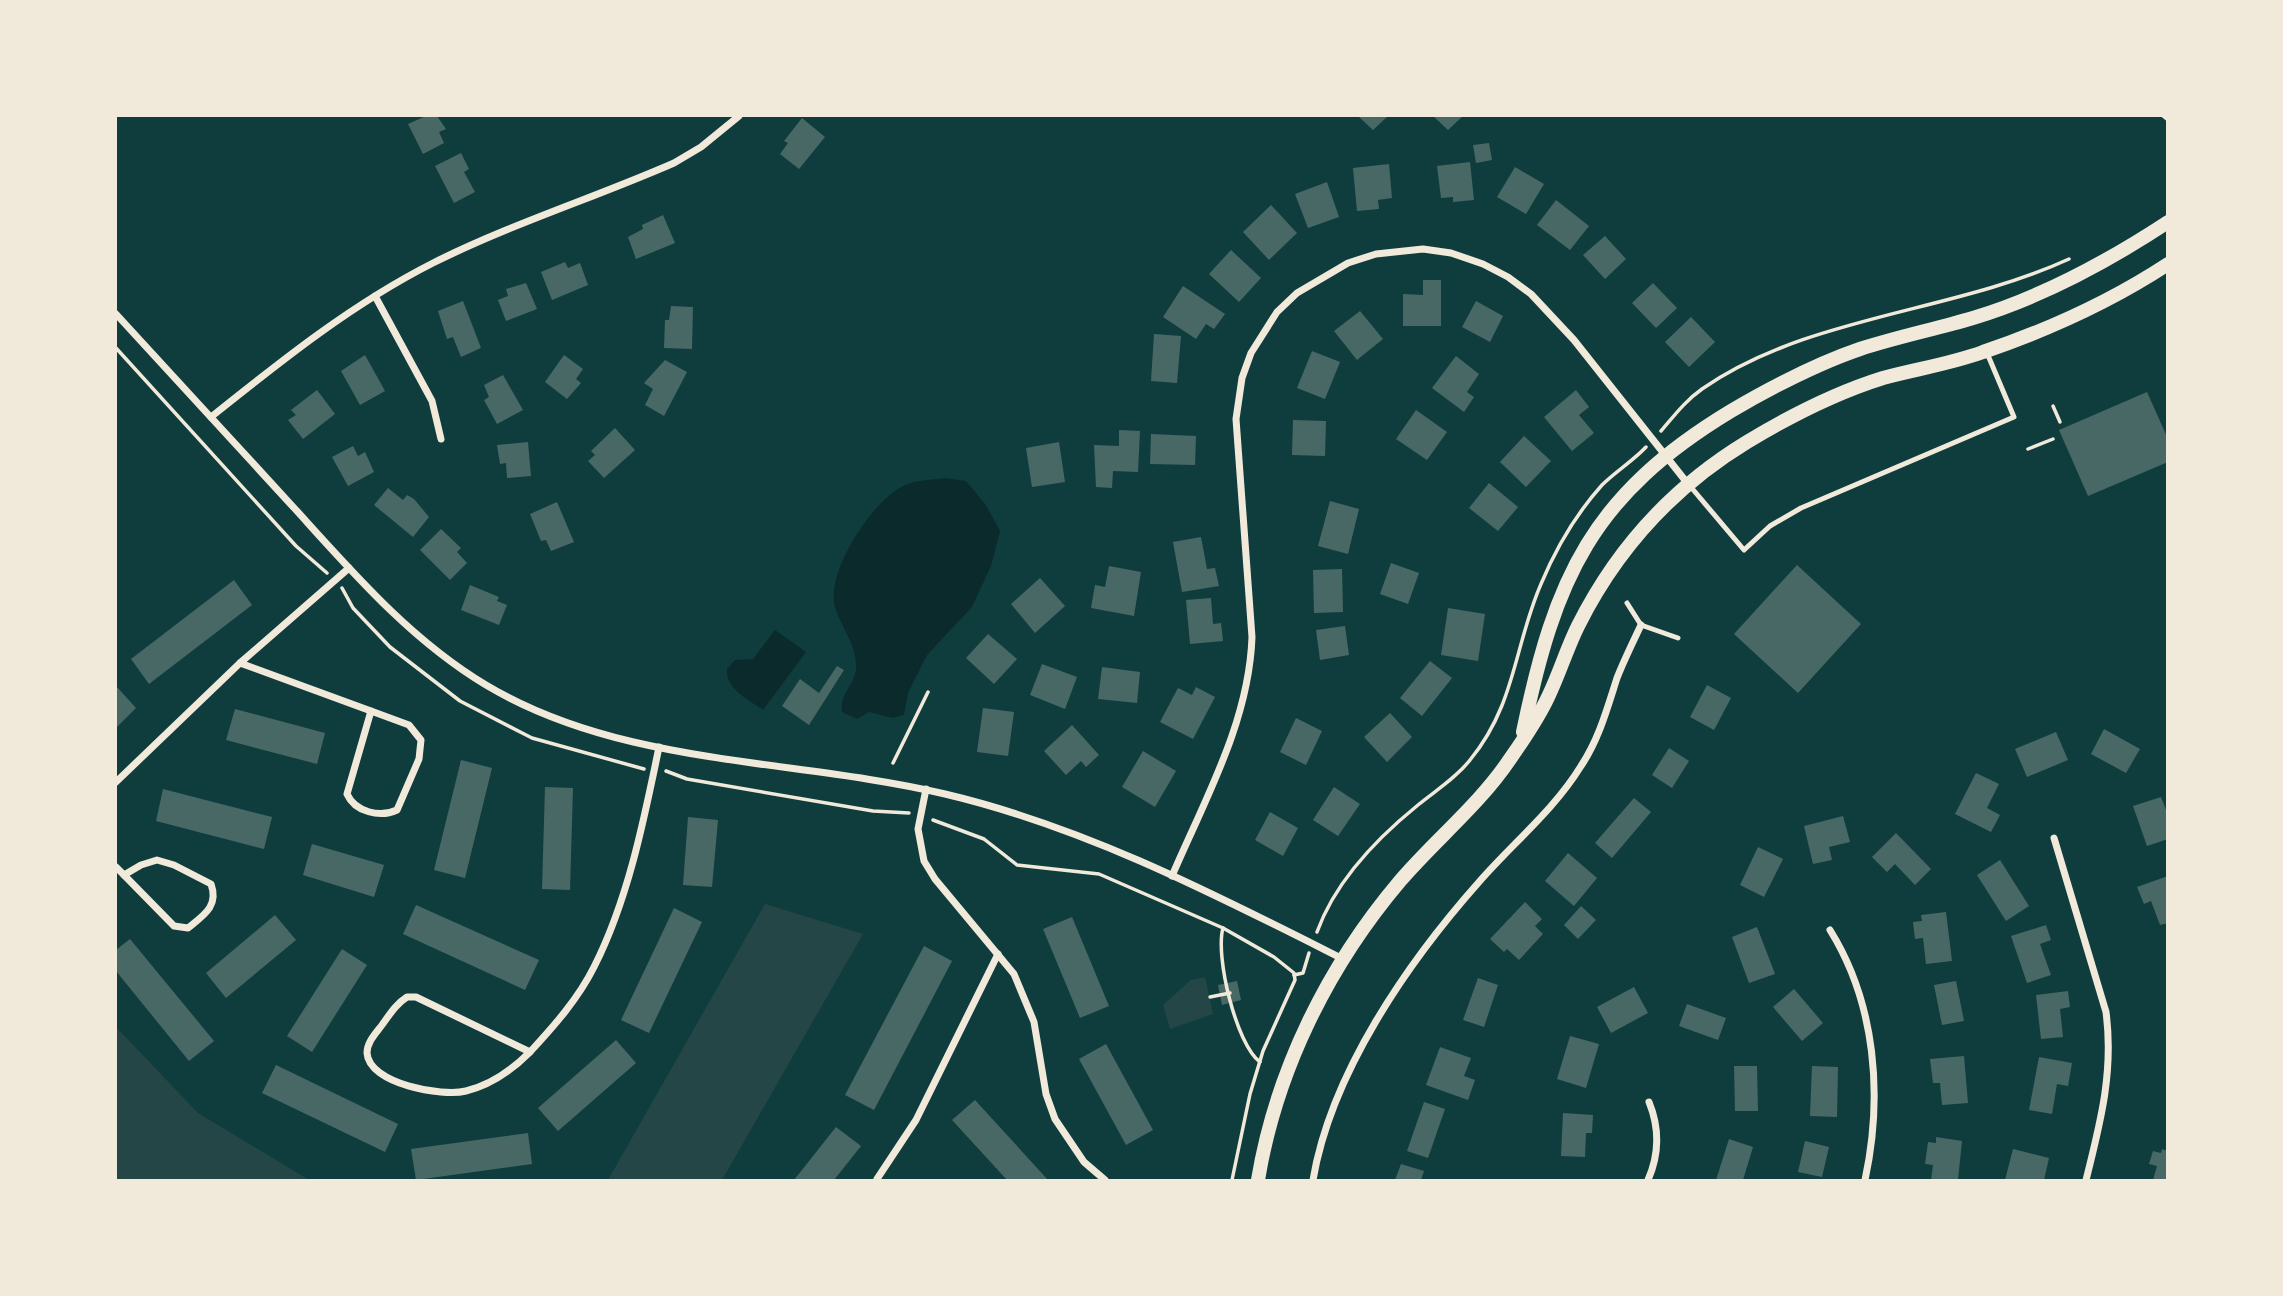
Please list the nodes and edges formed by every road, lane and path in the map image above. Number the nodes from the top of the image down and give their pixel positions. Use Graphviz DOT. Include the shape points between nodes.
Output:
graph roads {
  1 [pos="739,116"];
  2 [pos="2164,116"];
  3 [pos="2168,121"];
  4 [pos="2168,222"];
  5 [pos="2073,257"];
  6 [pos="2168,264"];
  7 [pos="375,296"];
  8 [pos="116,314"];
  9 [pos="116,348"];
  10 [pos="1986,351"];
  11 [pos="2053,405"];
  12 [pos="211,417"];
  13 [pos="1672,419"];
  14 [pos="2060,422"];
  15 [pos="441,439"];
  16 [pos="2053,439"];
  17 [pos="2028,449"];
  18 [pos="1666,454"];
  19 [pos="1638,456"];
  20 [pos="1688,484"];
  21 [pos="321,567"];
  22 [pos="349,568"];
  23 [pos="348,594"];
  24 [pos="1627,603"];
  25 [pos="1641,625"];
  26 [pos="1678,638"];
  27 [pos="240,663"];
  28 [pos="928,692"];
  29 [pos="371,711"];
  30 [pos="1521,744"];
  31 [pos="659,747"];
  32 [pos="893,763"];
  33 [pos="637,768"];
  34 [pos="674,772"];
  35 [pos="116,782"];
  36 [pos="926,789"];
  37 [pos="905,812"];
  38 [pos="937,821"];
  39 [pos="2054,838"];
  40 [pos="116,867"];
  41 [pos="124,875"];
  42 [pos="1172,876"];
  43 [pos="1320,924"];
  44 [pos="1223,928"];
  45 [pos="1829,930"];
  46 [pos="998,954"];
  47 [pos="1343,959"];
  48 [pos="1303,973"];
  49 [pos="1294,975"];
  50 [pos="1230,993"];
  51 [pos="1210,997"];
  52 [pos="530,1052"];
  53 [pos="1260,1062"];
  54 [pos="1649,1102"];
  55 [pos="877,1180"];
  56 [pos="1105,1181"];
  57 [pos="1232,1181"];
  58 [pos="1258,1181"];
  59 [pos="1313,1181"];
  60 [pos="1648,1181"];
  61 [pos="1865,1181"];
  62 [pos="2086,1181"];
  1 -- 7 [label="street" via="674,163 489,237"];
  2 -- 3 [label="path"];
  4 -- 18 [label="main road" via="2085,272 2024,300 1858,350 1803,373"];
  5 -- 13 [label="path" via="2003,285 1774,348 1701,389"];
  6 -- 10 [label="main road" via="2113,298"];
  7 -- 12 [label="street" via="285,358"];
  7 -- 15 [label="street" via="432,401"];
  8 -- 12 [label="street"];
  9 -- 21 [label="path" via="296,546"];
  10 -- 20 [label="main road" via="1882,379 1832,398 1748,441"];
  10 -- 20 [label="lane" via="2014,417 1801,509 1744,550"];
  11 -- 14 [label="path"];
  12 -- 22 [label="street"];
  16 -- 17 [label="path"];
  18 -- 20 [label="street"];
  18 -- 30 [label="main road" via="1618,500 1579,559 1545,634"];
  18 -- 42 [label="street" via="1531,294 1483,264 1423,249 1386,253 1348,263 1297,293 1264,329 1242,378 1236,419 1251,663 1238,720"];
  19 -- 43 [label="path" via="1603,484 1560,544 1533,603 1506,700 1476,752 1376,843 1325,907"];
  20 -- 30 [label="main road" via="1646,523 1595,592 1549,696"];
  22 -- 27 [label="street"];
  22 -- 31 [label="street" via="411,630 483,684 566,722"];
  23 -- 33 [label="path" via="353,608 390,647 460,701 533,738"];
  24 -- 25 [label="lane"];
  25 -- 26 [label="lane"];
  25 -- 59 [label="street" via="1598,736 1581,766 1427,947 1362,1047 1327,1127"];
  27 -- 29 [label="street"];
  27 -- 35 [label="street"];
  28 -- 32 [label="path"];
  29 -- 29 [label="street" via="409,725 421,740 411,779 397,810 389,814 370,813 351,802 347,794"];
  30 -- 47 [label="main road" via="1475,805 1401,880"];
  31 -- 36 [label="street"];
  31 -- 52 [label="street" via="642,825 608,935 575,999"];
  34 -- 37 [label="path" via="687,779 860,809"];
  36 -- 42 [label="street" via="1001,809"];
  36 -- 46 [label="street" via="918,829 924,861"];
  38 -- 44 [label="path" via="984,839 1017,865 1099,874"];
  39 -- 62 [label="street" via="2109,1032 2106,1098"];
  40 -- 41 [label="street"];
  41 -- 41 [label="street" via="182,929 208,912 213,903 207,879 174,865 157,860"];
  42 -- 47 [label="street"];
  44 -- 49 [label="path" via="1274,957"];
  44 -- 50 [label="path" via="1221,953"];
  45 -- 61 [label="street" via="1850,965 1866,1014 1873,1098"];
  46 -- 55 [label="street" via="916,1120"];
  46 -- 56 [label="street" via="1026,997 1055,1119 1076,1152"];
  47 -- 58 [label="main road" via="1289,1066 1266,1132"];
  48 -- 49 [label="path"];
  49 -- 53 [label="path"];
  50 -- 51 [label="path"];
  50 -- 53 [label="path" via="1246,1047"];
  52 -- 52 [label="street" via="416,997 398,1002 369,1042 367,1052 374,1069 444,1094 493,1081"];
  53 -- 57 [label="path"];
  54 -- 60 [label="street" via="1657,1149"];
}
